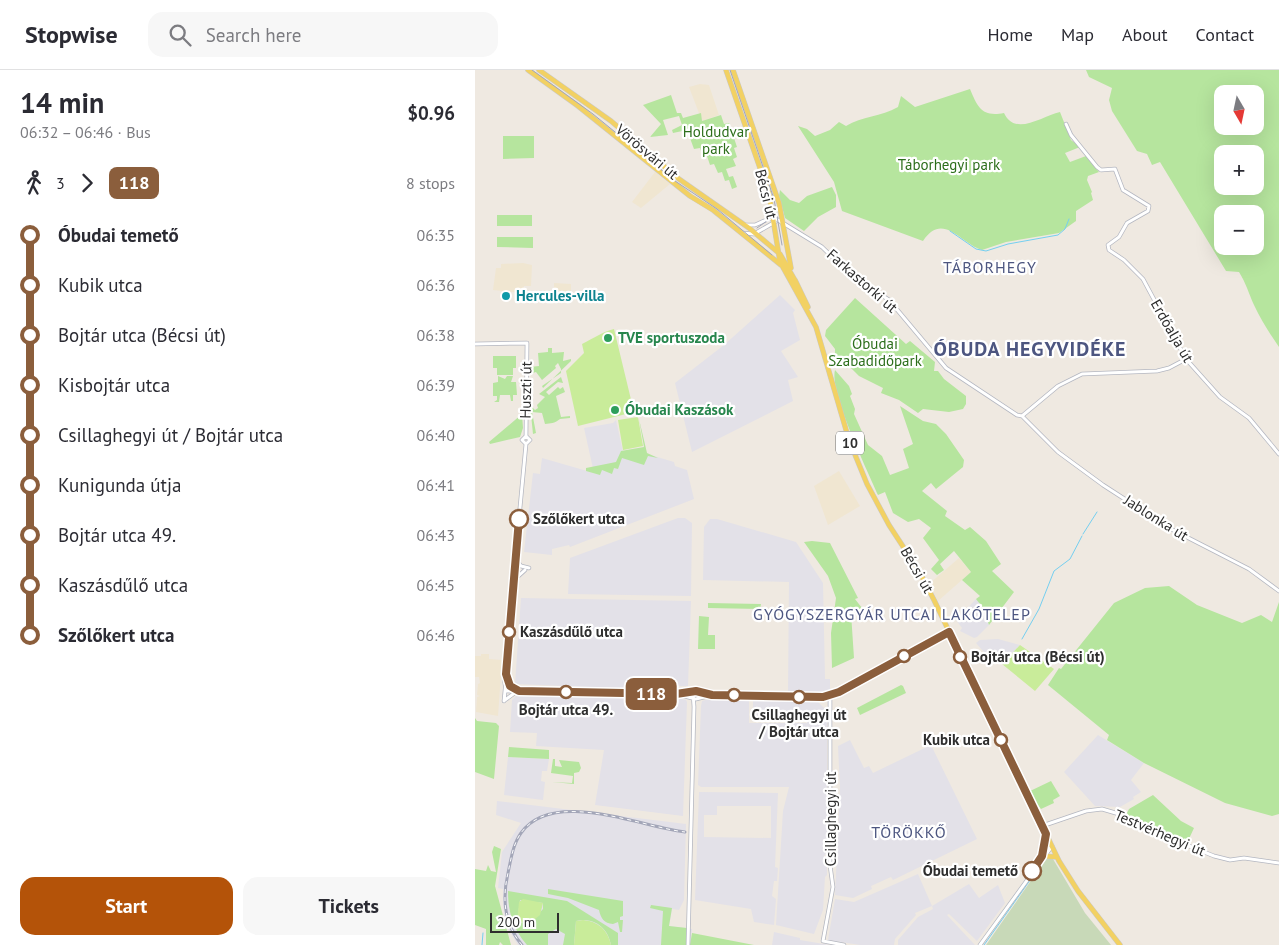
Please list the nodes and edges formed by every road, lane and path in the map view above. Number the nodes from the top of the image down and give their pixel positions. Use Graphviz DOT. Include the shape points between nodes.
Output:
graph roads {
  1 [pos="528,70"];
  2 [pos="539,70"];
  3 [pos="726,70"];
  4 [pos="733,70"];
  5 [pos="589,115"];
  6 [pos="606,120"];
  7 [pos="1066,124"];
  8 [pos="777,219"];
  9 [pos="746,225"];
  10 [pos="765,228"];
  11 [pos="792,228"];
  12 [pos="775,230"];
  13 [pos="742,233"];
  14 [pos="755,234"];
  15 [pos="784,236"];
  16 [pos="762,239"];
  17 [pos="778,252"];
  18 [pos="782,266"];
  19 [pos="796,282"];
  20 [pos="811,315"];
  21 [pos="516,343"];
  22 [pos="475,344"];
  23 [pos="527,353"];
  24 [pos="1186,359"];
  25 [pos="1022,416"];
  26 [pos="1041,434"];
  27 [pos="1279,454"];
  28 [pos="515,558"];
  29 [pos="527,569"];
  30 [pos="514,571"];
  31 [pos="513,580"];
  32 [pos="1279,591"];
  33 [pos="949,632"];
  34 [pos="506,674"];
  35 [pos="507,680"];
  36 [pos="506,691"];
  37 [pos="519,691"];
  38 [pos="699,692"];
  39 [pos="693,694"];
  40 [pos="712,695"];
  41 [pos="830,695"];
  42 [pos="699,698"];
  43 [pos="695,707"];
  44 [pos="1042,826"];
  45 [pos="1046,834"];
  46 [pos="1051,845"];
  47 [pos="1047,852"];
  48 [pos="1042,856"];
  49 [pos="1057,857"];
  50 [pos="1279,863"];
  51 [pos="688,945"];
  52 [pos="844,945"];
  53 [pos="980,945"];
  54 [pos="1120,945"];
  1 -- 5 [label="main road, Vörösvári út"];
  2 -- 9 [label="main road, Vörösvári út" via="612,122 674,175"];
  3 -- 8 [label="main road, Bécsi út"];
  4 -- 8 [label="main road, Bécsi út" via="779,203"];
  5 -- 6 [label="main road"];
  5 -- 13 [label="main road, Vörösvári út"];
  7 -- 24 [label="street, Erdőalja út" via="1097,167 1101,170 1115,169 1123,190 1145,202 1149,208 1125,224 1119,237 1109,245 1109,250 1143,280"];
  8 -- 9 [label="street"];
  8 -- 10 [label="street"];
  8 -- 11 [label="street, Farkastorki út"];
  8 -- 12 [label="main road, Bécsi út"];
  8 -- 15 [label="main road, Bécsi út"];
  9 -- 14 [label="main road, Vörösvári út"];
  10 -- 12 [label="street"];
  10 -- 14 [label="street"];
  10 -- 16 [label="street"];
  11 -- 15 [label="street"];
  11 -- 25 [label="street, Farkastorki út" via="825,249 852,276 891,302 949,370"];
  12 -- 17 [label="main road, Bécsi út"];
  13 -- 14 [label="street"];
  13 -- 18 [label="main road, Vörösvári út"];
  14 -- 16 [label="main road, Vörösvári út"];
  15 -- 19 [label="main road, Bécsi út"];
  16 -- 17 [label="main road, Vörösvári út"];
  17 -- 18 [label="main road, Bécsi út"];
  17 -- 19 [label="main road, 10"];
  18 -- 20 [label="main road, Bécsi út / 10"];
  19 -- 20 [label="main road, Bécsi út / 10"];
  20 -- 33 [label="main road, Bécsi út / 10" via="857,461 889,526 922,576"];
  21 -- 22 [label="street"];
  21 -- 23 [label="street"];
  21 -- 23 [label="street, Huszti út" via="527,343"];
  23 -- 28 [label="street, Huszti út" via="526,436 522,440 526,444"];
  24 -- 25 [label="street" via="1157,371 1082,374 1058,386"];
  24 -- 27 [label="street, Erdőalja út" via="1222,398 1249,418"];
  25 -- 26 [label="street, Farkastorki út"];
  26 -- 32 [label="street, Jablonka út" via="1058,452 1166,526 1249,569"];
  28 -- 29 [label="street"];
  28 -- 30 [label="street"];
  29 -- 30 [label="street"];
  29 -- 31 [label="street"];
  30 -- 31 [label="street"];
  31 -- 34 [label="street"];
  33 -- 41 [label="street"];
  33 -- 44 [label="main road, Bécsi út / 10"];
  34 -- 35 [label="street"];
  34 -- 36 [label="street"];
  35 -- 36 [label="street"];
  35 -- 37 [label="street" via="511,688"];
  36 -- 37 [label="street"];
  36 -- 37 [label="street" via="505,701"];
  37 -- 39 [label="street"];
  38 -- 39 [label="street"];
  38 -- 40 [label="street"];
  38 -- 42 [label="street"];
  39 -- 42 [label="street"];
  39 -- 43 [label="street"];
  40 -- 41 [label="street"];
  40 -- 42 [label="street"];
  41 -- 52 [label="street, Csillaghegyi út" via="830,865 833,884 823,941"];
  42 -- 43 [label="street"];
  43 -- 51 [label="street"];
  44 -- 45 [label="main road, Bécsi út / 10"];
  44 -- 50 [label="street, Testvérhegyi út" via="1086,812 1105,810 1215,856"];
  45 -- 46 [label="main road, Bécsi út / 10"];
  45 -- 47 [label="main road"];
  46 -- 47 [label="street"];
  46 -- 49 [label="main road, Bécsi út / 10"];
  47 -- 48 [label="main road"];
  47 -- 49 [label="main road"];
  48 -- 53 [label="street"];
  49 -- 54 [label="main road, Bécsi út / 10" via="1078,891"];
}
